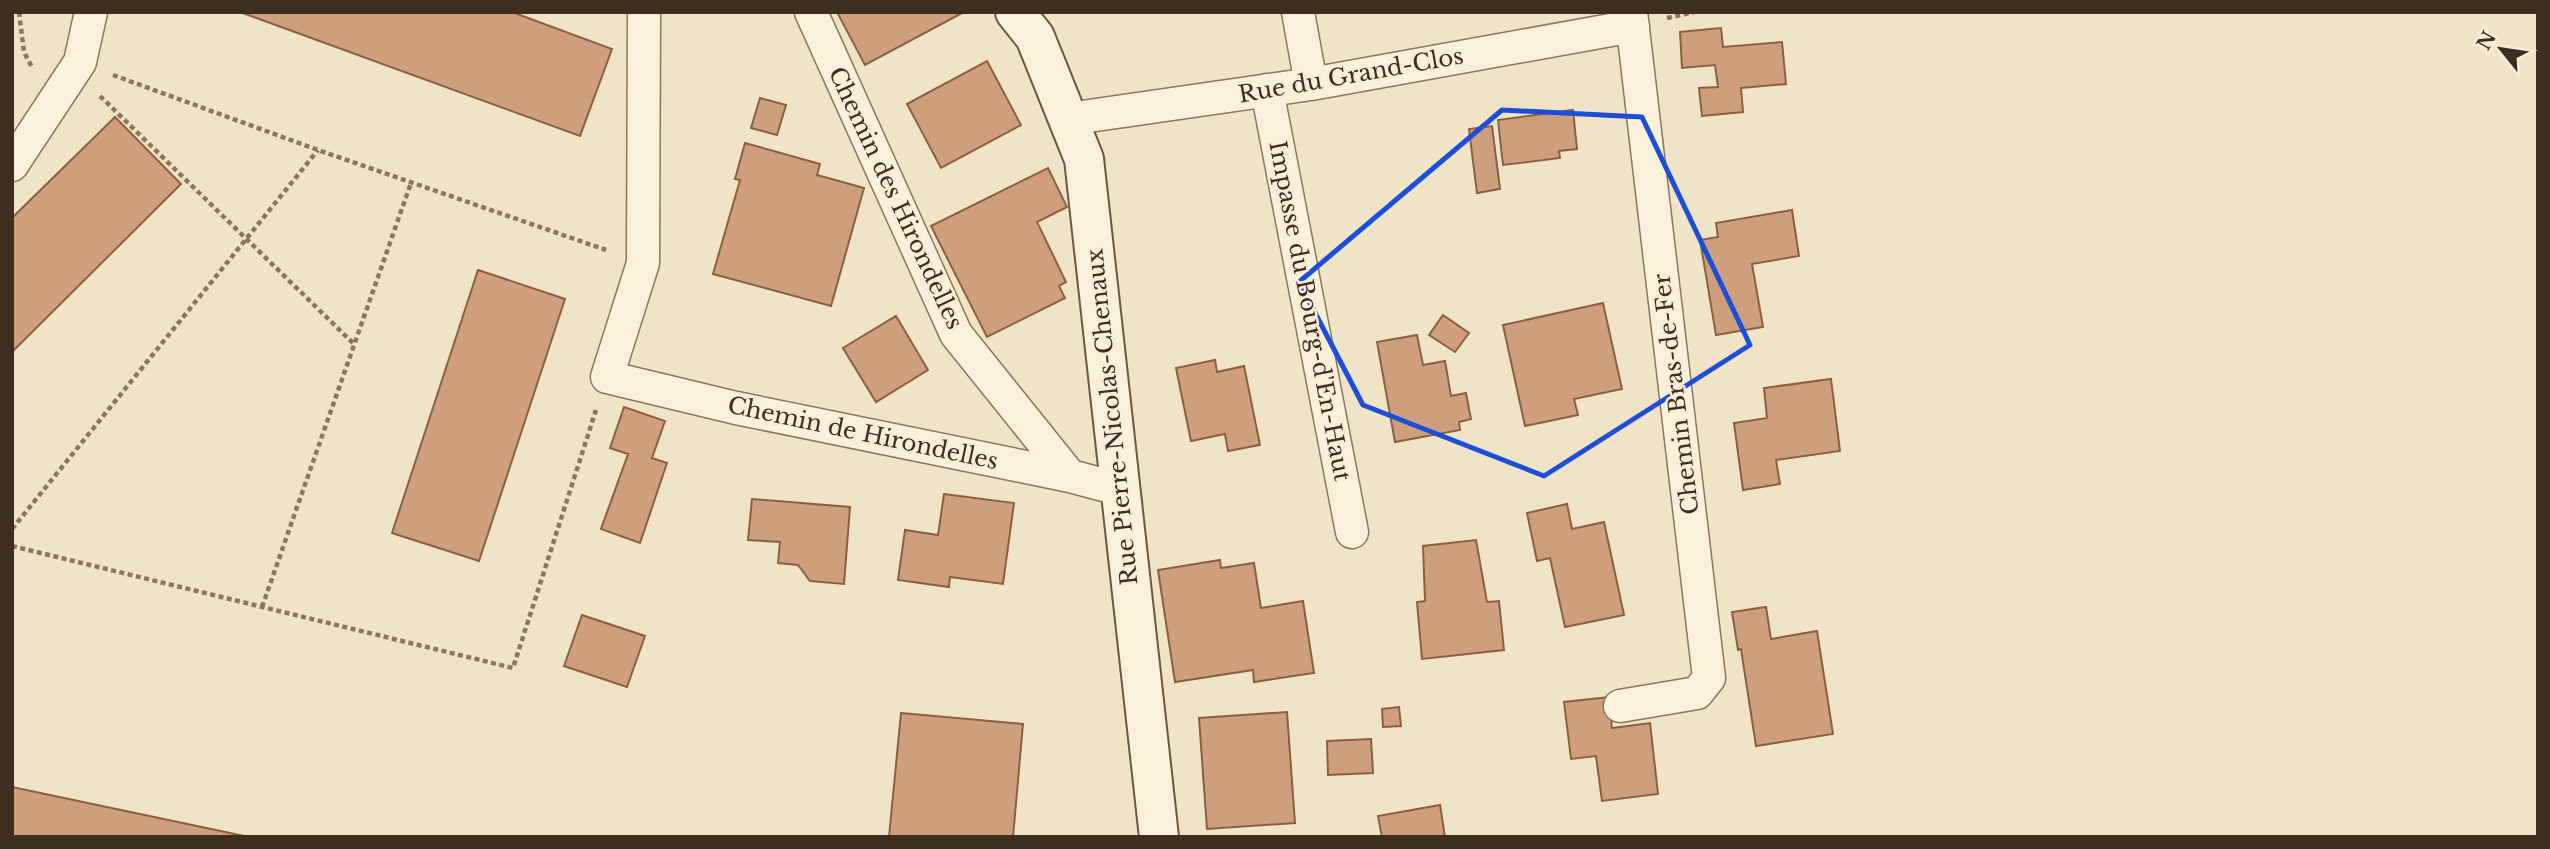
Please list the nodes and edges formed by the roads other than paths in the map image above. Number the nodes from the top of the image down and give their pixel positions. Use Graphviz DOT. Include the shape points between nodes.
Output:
graph roads {
  1 [pos="91,12"];
  2 [pos="644,12"];
  3 [pos="811,12"];
  4 [pos="1015,12"];
  5 [pos="1298,12"];
  6 [pos="1632,19"];
  7 [pos="1311,84"];
  8 [pos="1267,90"];
  9 [pos="1068,119"];
  10 [pos="12,165"];
  11 [pos="1070,476"];
  12 [pos="1119,489"];
  13 [pos="1352,532"];
  14 [pos="1620,706"];
  15 [pos="1159,837"];
  1 -- 10 [label="street" via="80,62"];
  2 -- 11 [label="street, Chemin de Hirondelles" via="643,263 607,377"];
  3 -- 11 [label="street, Chemin des Hirondelles" via="956,334"];
  4 -- 9 [label="street, Rue Pierre-Nicolas-Chenaux" via="1035,37"];
  5 -- 7 [label="street"];
  6 -- 7 [label="street, Rue du Grand-Clos"];
  6 -- 14 [label="street, Chemin Bras-de-Fer" via="1709,677 1697,694"];
  7 -- 8 [label="street, Rue du Grand-Clos"];
  8 -- 9 [label="street, Rue du Grand-Clos"];
  8 -- 13 [label="street, Impasse du Bourg-d'En-Haut"];
  9 -- 12 [label="street, Rue Pierre-Nicolas-Chenaux" via="1084,159"];
  11 -- 12 [label="street, Chemin de Hirondelles"];
  12 -- 15 [label="street, Rue Pierre-Nicolas-Chenaux"];
}
